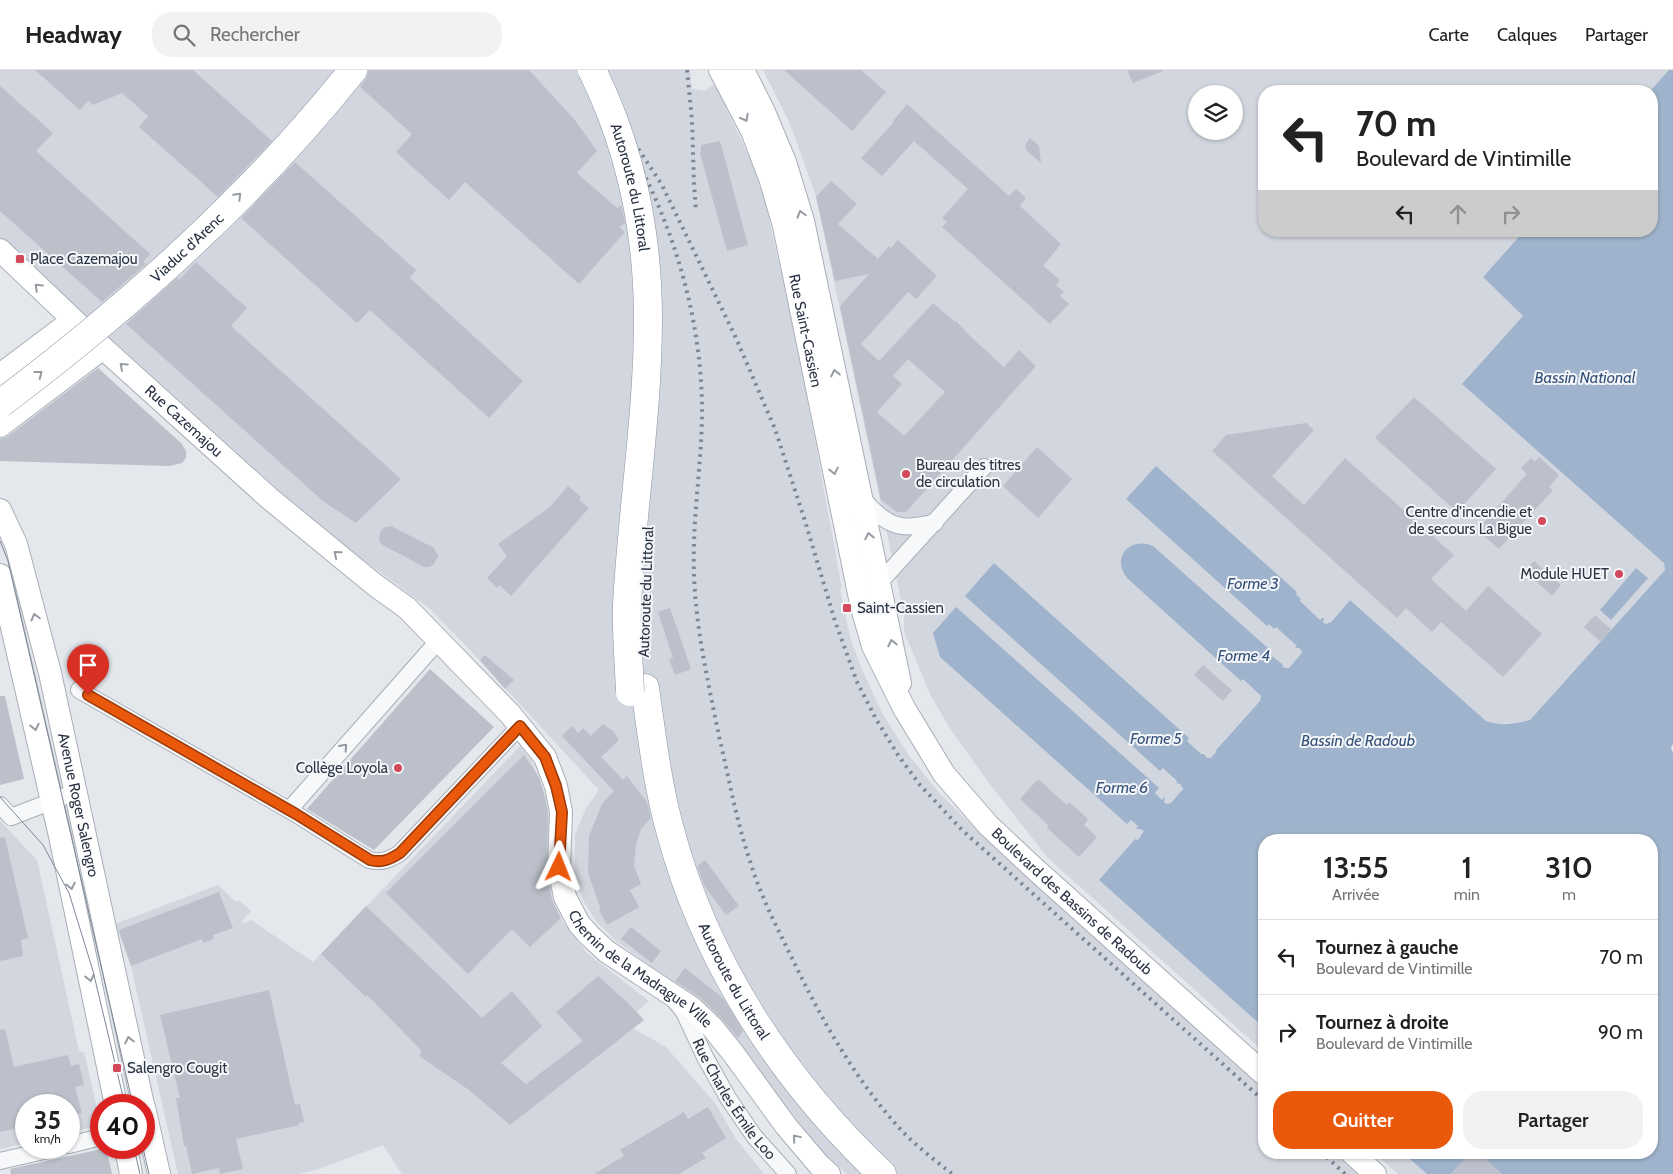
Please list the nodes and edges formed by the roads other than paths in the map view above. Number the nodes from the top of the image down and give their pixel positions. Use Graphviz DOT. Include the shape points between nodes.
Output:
graph roads {
  1 [pos="353,70"];
  2 [pos="592,70"];
  3 [pos="610,70"];
  4 [pos="728,72"];
  5 [pos="0,250"];
  6 [pos="73,320"];
  7 [pos="103,348"];
  8 [pos="0,375"];
  9 [pos="0,404"];
  10 [pos="0,426"];
  11 [pos="984,467"];
  12 [pos="860,495"];
  13 [pos="0,510"];
  14 [pos="935,523"];
  15 [pos="0,575"];
  16 [pos="375,584"];
  17 [pos="879,584"];
  18 [pos="860,603"];
  19 [pos="439,640"];
  20 [pos="79,690"];
  21 [pos="904,708"];
  22 [pos="520,726"];
  23 [pos="76,792"];
  24 [pos="52,801"];
  25 [pos="0,805"];
  26 [pos="289,810"];
  27 [pos="671,995"];
  28 [pos="1258,1069"];
  29 [pos="114,1094"];
  30 [pos="140,1094"];
  31 [pos="155,1157"];
  32 [pos="15,1158"];
  33 [pos="129,1159"];
  34 [pos="1359,1159"];
  35 [pos="0,1161"];
  36 [pos="132,1174"];
  37 [pos="159,1174"];
  38 [pos="788,1174"];
  39 [pos="829,1174"];
  40 [pos="860,1174"];
  41 [pos="882,1174"];
  42 [pos="1376,1174"];
  9 -- 1 [label="highway, Viaduc d'Arenc, one-way, bridge" via="122,307 189,245 266,169"];
  2 -- 40 [label="highway, Autoroute du Littoral, bridge" via="622,144 634,187 646,273 646,378 627,608 630,692 643,782 667,870 682,910 734,1016 784,1088"];
  3 -- 41 [label="highway, Autoroute du Littoral" via="644,166 660,253 663,306 661,371 645,548 643,662 658,780 670,832 704,924 747,1009 799,1084 832,1124"];
  12 -- 4 [label="street, Rue Saint-Cassien, one-way" via="803,221 785,162 764,112"];
  4 -- 18 [label="street, Rue Saint-Cassien, one-way" via="770,178 784,226"];
  6 -- 5 [label="street, Rue Cazemajou, one-way"];
  6 -- 7 [label="street, Rue Cazemajou"];
  6 -- 8 [label="street"];
  7 -- 10 [label="street"];
  16 -- 7 [label="street, Rue Cazemajou, one-way" via="269,498"];
  11 -- 14 [label="street"];
  12 -- 14 [label="street" via="870,508 896,524"];
  17 -- 12 [label="street, Rue Saint-Cassien, one-way"];
  23 -- 13 [label="street, Avenue Roger Salengro, one-way" via="50,672 16,544"];
  14 -- 17 [label="street"];
  15 -- 24 [label="street, Avenue Roger Salengro, one-way"];
  16 -- 19 [label="street, Chemin de la Madrague Ville" via="407,608"];
  17 -- 18 [label="street"];
  21 -- 17 [label="street, Boulevard des Bassins de Radoub, one-way"];
  18 -- 21 [label="street, Boulevard des Bassins de Radoub" via="873,646"];
  19 -- 22 [label="street, Chemin de la Madrague Ville"];
  26 -- 19 [label="street, one-way"];
  20 -- 26 [label="street"];
  21 -- 28 [label="street, Boulevard des Bassins de Radoub" via="944,774 988,825"];
  22 -- 26 [label="street" via="400,853 387,861 370,860"];
  22 -- 27 [label="street, Chemin de la Madrague Ville" via="545,757 556,786 562,812 559,867 565,897 579,924 606,951"];
  23 -- 24 [label="street"];
  30 -- 23 [label="street, Avenue Roger Salengro, one-way"];
  24 -- 25 [label="street" via="11,817"];
  24 -- 29 [label="street, Avenue Roger Salengro, one-way"];
  27 -- 38 [label="street, Rue Charles Émile Loo" via="684,1012 728,1098 754,1136"];
  39 -- 27 [label="street, Chemin de la Madrague Ville, one-way" via="786,1126 712,1027 692,1008"];
  31 -- 37 [label="street, Avenue Roger Salengro"];
  32 -- 35 [label="street"];
  33 -- 36 [label="street"];
  34 -- 42 [label="street"];
}
